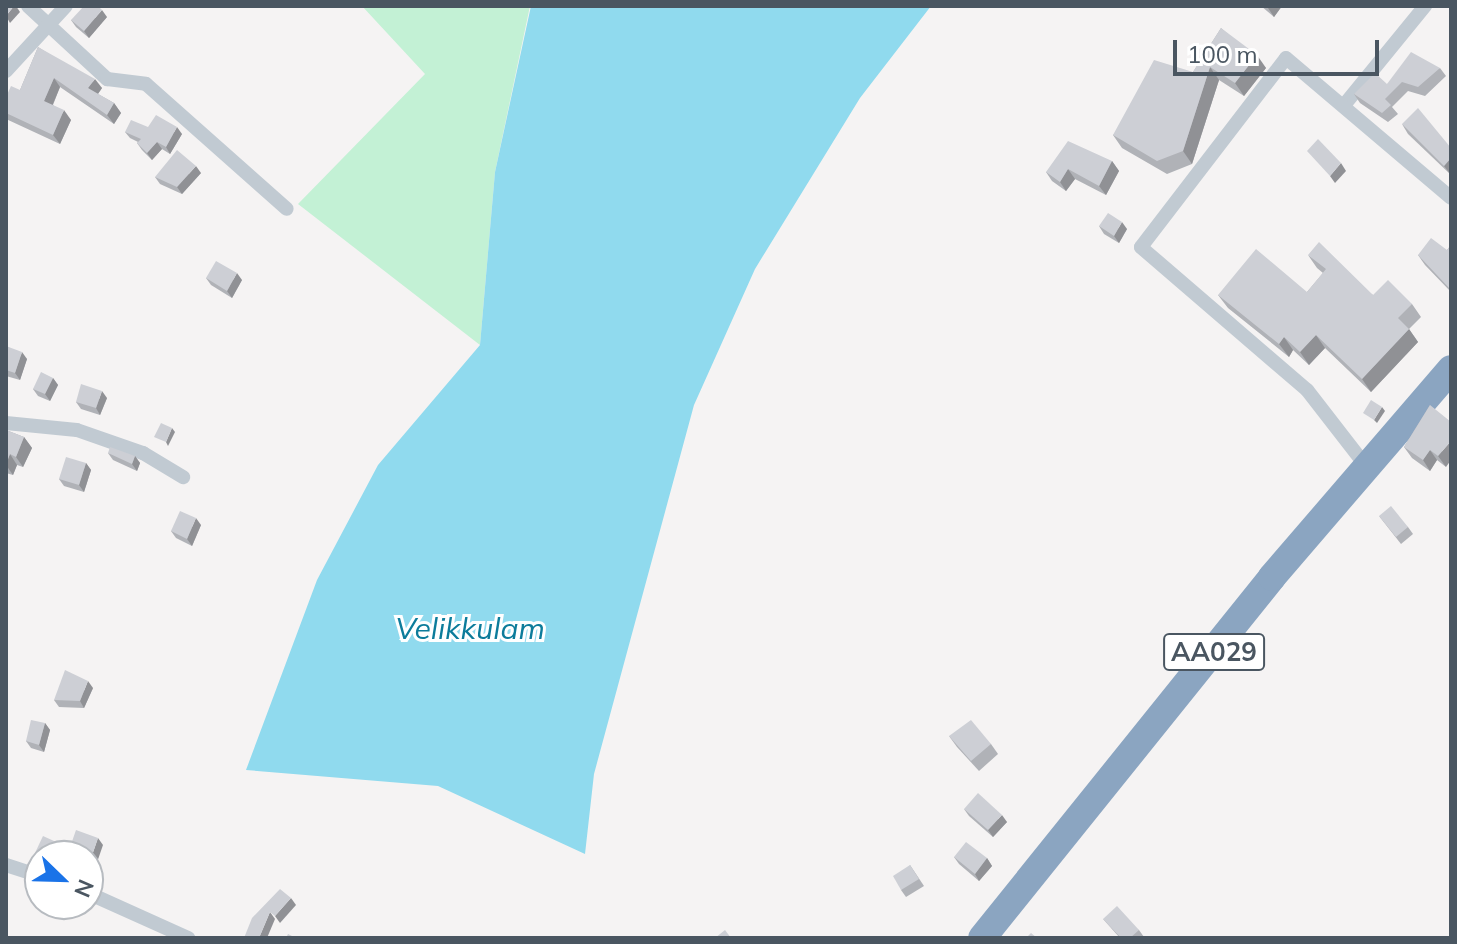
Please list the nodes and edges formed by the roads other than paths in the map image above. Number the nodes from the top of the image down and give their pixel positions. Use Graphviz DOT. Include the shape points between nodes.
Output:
graph roads {
  1 [pos="28,6"];
  2 [pos="66,6"];
  3 [pos="1425,6"];
  4 [pos="45,28"];
  5 [pos="6,71"];
  6 [pos="1345,104"];
  7 [pos="1451,198"];
  8 [pos="287,209"];
  9 [pos="1451,369"];
  10 [pos="6,423"];
  11 [pos="1366,466"];
  12 [pos="183,477"];
  13 [pos="104,900"];
  14 [pos="188,938"];
  15 [pos="982,938"];
  1 -- 4 [label="street"];
  2 -- 4 [label="street"];
  3 -- 6 [label="street"];
  4 -- 5 [label="street"];
  4 -- 8 [label="street" via="107,79 146,84"];
  6 -- 7 [label="street"];
  6 -- 11 [label="street" via="1286,58 1141,247 1307,390"];
  9 -- 11 [label="highway, AA029"];
  10 -- 12 [label="street" via="77,430"];
  11 -- 15 [label="highway, AA029"];
  13 -- 14 [label="street"];
}
